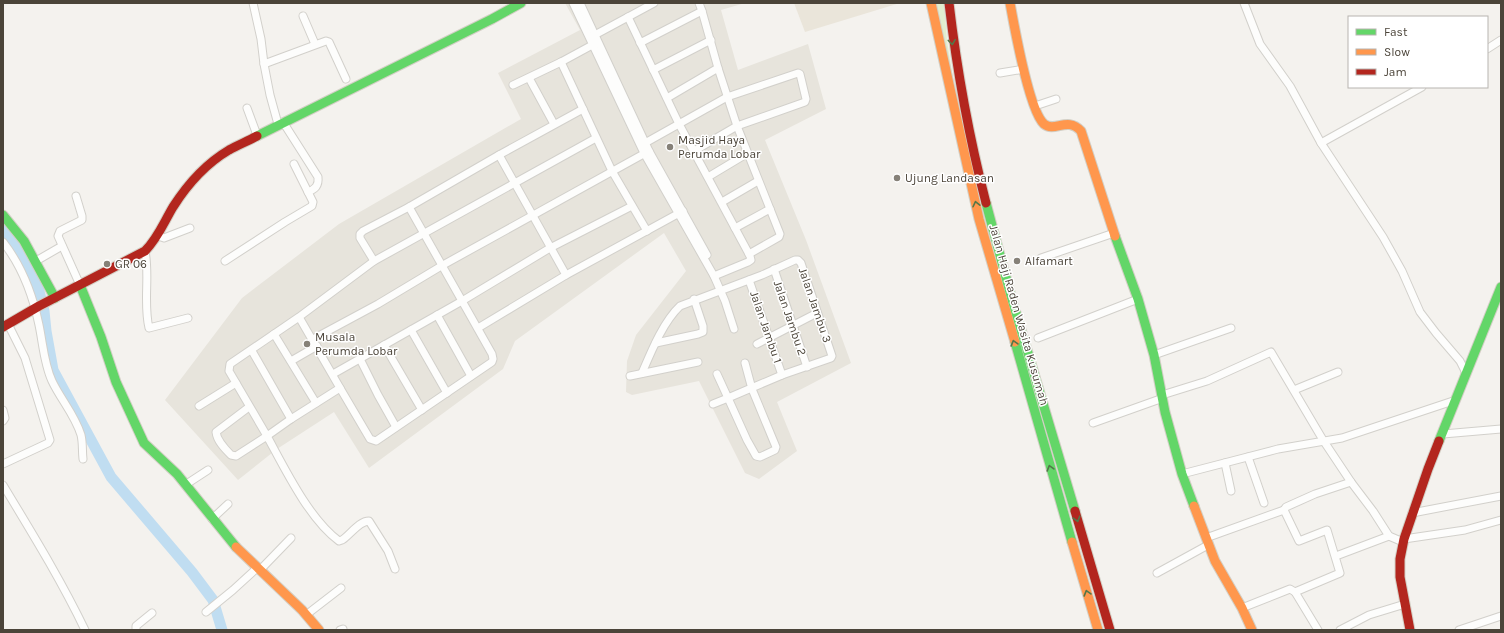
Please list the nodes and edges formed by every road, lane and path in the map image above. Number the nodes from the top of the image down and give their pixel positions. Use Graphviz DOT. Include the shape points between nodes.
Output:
graph roads {
  1 [pos="253,3"];
  2 [pos="522,3"];
  3 [pos="573,3"];
  4 [pos="580,3"];
  5 [pos="654,3"];
  6 [pos="699,3"];
  7 [pos="931,3"];
  8 [pos="948,3"];
  9 [pos="1010,3"];
  10 [pos="1244,3"];
  11 [pos="702,11"];
  12 [pos="303,16"];
  13 [pos="628,17"];
  14 [pos="592,36"];
  15 [pos="711,40"];
  16 [pos="1501,40"];
  17 [pos="640,43"];
  18 [pos="315,44"];
  19 [pos="595,44"];
  20 [pos="1488,48"];
  21 [pos="561,62"];
  22 [pos="264,64"];
  23 [pos="718,68"];
  24 [pos="1024,69"];
  25 [pos="653,70"];
  26 [pos="1000,73"];
  27 [pos="529,78"];
  28 [pos="346,80"];
  29 [pos="513,85"];
  30 [pos="1420,88"];
  31 [pos="727,97"];
  32 [pos="667,98"];
  33 [pos="1056,99"];
  34 [pos="1035,106"];
  35 [pos="247,108"];
  36 [pos="583,109"];
  37 [pos="280,123"];
  38 [pos="554,124"];
  39 [pos="680,124"];
  40 [pos="737,126"];
  41 [pos="257,135"];
  42 [pos="596,138"];
  43 [pos="645,143"];
  44 [pos="1321,143"];
  45 [pos="694,151"];
  46 [pos="647,152"];
  47 [pos="748,154"];
  48 [pos="499,155"];
  49 [pos="294,164"];
  50 [pos="612,170"];
  51 [pos="708,177"];
  52 [pos="758,181"];
  53 [pos="515,184"];
  54 [pos="308,192"];
  55 [pos="76,196"];
  56 [pos="722,202"];
  57 [pos="632,206"];
  58 [pos="409,207"];
  59 [pos="770,209"];
  60 [pos="681,212"];
  61 [pos="3,215"];
  62 [pos="532,216"];
  63 [pos="989,216"];
  64 [pos="979,219"];
  65 [pos="190,228"];
  66 [pos="735,228"];
  67 [pos="647,231"];
  68 [pos="424,232"];
  69 [pos="1114,233"];
  70 [pos="158,236"];
  71 [pos="3,242"];
  72 [pos="62,246"];
  73 [pos="550,248"];
  74 [pos="145,251"];
  75 [pos="749,254"];
  76 [pos="1041,258"];
  77 [pos="36,261"];
  78 [pos="225,261"];
  79 [pos="374,261"];
  80 [pos="443,265"];
  81 [pos="774,269"];
  82 [pos="566,275"];
  83 [pos="716,275"];
  84 [pos="749,280"];
  85 [pos="83,284"];
  86 [pos="1501,286"];
  87 [pos="722,289"];
  88 [pos="54,299"];
  89 [pos="694,299"];
  90 [pos="1138,299"];
  91 [pos="462,301"];
  92 [pos="37,307"];
  93 [pos="817,313"];
  94 [pos="437,315"];
  95 [pos="299,317"];
  96 [pos="188,318"];
  97 [pos="794,325"];
  98 [pos="6,326"];
  99 [pos="478,328"];
  100 [pos="1230,328"];
  101 [pos="734,329"];
  102 [pos="411,330"];
  103 [pos="274,334"];
  104 [pos="770,338"];
  105 [pos="1038,338"];
  106 [pos="312,339"];
  107 [pos="656,343"];
  108 [pos="757,344"];
  109 [pos="384,345"];
  110 [pos="316,346"];
  111 [pos="252,351"];
  112 [pos="1154,355"];
  113 [pos="360,358"];
  114 [pos="291,361"];
  115 [pos="698,362"];
  116 [pos="745,363"];
  117 [pos="807,367"];
  118 [pos="1338,372"];
  119 [pos="642,373"];
  120 [pos="1466,373"];
  121 [pos="333,374"];
  122 [pos="717,374"];
  123 [pos="782,375"];
  124 [pos="471,376"];
  125 [pos="630,376"];
  126 [pos="236,383"];
  127 [pos="340,388"];
  128 [pos="752,389"];
  129 [pos="1294,390"];
  130 [pos="447,393"];
  131 [pos="1162,397"];
  132 [pos="728,398"];
  133 [pos="1456,400"];
  134 [pos="316,403"];
  135 [pos="713,404"];
  136 [pos="199,406"];
  137 [pos="249,407"];
  138 [pos="3,410"];
  139 [pos="422,410"];
  140 [pos="291,419"];
  141 [pos="3,421"];
  142 [pos="1093,423"];
  143 [pos="396,426"];
  144 [pos="1501,429"];
  145 [pos="1443,434"];
  146 [pos="266,436"];
  147 [pos="1323,440"];
  148 [pos="1248,457"];
  149 [pos="83,460"];
  150 [pos="1225,463"];
  151 [pos="3,464"];
  152 [pos="208,470"];
  153 [pos="1182,474"];
  154 [pos="1351,482"];
  155 [pos="188,483"];
  156 [pos="3,485"];
  157 [pos="1231,492"];
  158 [pos="1501,496"];
  159 [pos="1264,503"];
  160 [pos="228,504"];
  161 [pos="1284,510"];
  162 [pos="1412,513"];
  163 [pos="214,517"];
  164 [pos="1501,520"];
  165 [pos="1389,536"];
  166 [pos="291,538"];
  167 [pos="1404,540"];
  168 [pos="1207,542"];
  169 [pos="1336,556"];
  170 [pos="260,568"];
  171 [pos="395,570"];
  172 [pos="1157,573"];
  173 [pos="341,588"];
  174 [pos="1295,592"];
  175 [pos="1405,604"];
  176 [pos="1242,608"];
  177 [pos="206,612"];
  178 [pos="152,613"];
  179 [pos="308,613"];
  180 [pos="1501,616"];
  181 [pos="85,630"];
  182 [pos="136,630"];
  183 [pos="319,630"];
  184 [pos="1098,630"];
  185 [pos="1110,630"];
  186 [pos="1252,630"];
  187 [pos="1318,630"];
  188 [pos="1340,630"];
  189 [pos="1410,630"];
  190 [pos="1459,630"];
  1 -- 22 [label="street"];
  2 -- 37 [label="main road"];
  3 -- 14 [label="street"];
  4 -- 14 [label="street"];
  5 -- 13 [label="street"];
  6 -- 11 [label="street"];
  64 -- 7 [label="main road, Jalan Haji Raden Wasita Kusumah, one-way"];
  8 -- 63 [label="main road, Jalan Haji Raden Wasita Kusumah, one-way" via="961,99"];
  9 -- 24 [label="main road"];
  10 -- 44 [label="street" via="1260,44 1290,86"];
  11 -- 15 [label="street"];
  11 -- 17 [label="street"];
  12 -- 18 [label="street"];
  13 -- 14 [label="street"];
  13 -- 17 [label="street"];
  14 -- 19 [label="street"];
  15 -- 23 [label="street"];
  15 -- 25 [label="street"];
  16 -- 20 [label="street"];
  17 -- 25 [label="street"];
  18 -- 22 [label="street"];
  18 -- 28 [label="street" via="325,40 329,42"];
  19 -- 21 [label="street"];
  19 -- 43 [label="street"];
  19 -- 46 [label="street"];
  21 -- 27 [label="street"];
  21 -- 36 [label="street"];
  22 -- 37 [label="street" via="270,95"];
  23 -- 31 [label="street"];
  23 -- 32 [label="street"];
  24 -- 26 [label="street"];
  24 -- 34 [label="main road"];
  25 -- 32 [label="street"];
  27 -- 29 [label="street"];
  27 -- 38 [label="street"];
  30 -- 44 [label="street"];
  31 -- 39 [label="street"];
  31 -- 40 [label="street"];
  31 -- 40 [label="street" via="799,73 801,75 805,102"];
  32 -- 39 [label="street"];
  33 -- 34 [label="street"];
  34 -- 69 [label="main road" via="1045,125 1078,126"];
  35 -- 41 [label="street"];
  36 -- 38 [label="street"];
  36 -- 42 [label="street"];
  37 -- 41 [label="main road"];
  37 -- 54 [label="street" via="318,177 318,185"];
  38 -- 48 [label="street"];
  39 -- 43 [label="street"];
  39 -- 45 [label="street"];
  40 -- 45 [label="street"];
  40 -- 47 [label="street"];
  41 -- 70 [label="main road" via="229,150 207,166 174,206"];
  42 -- 50 [label="street"];
  42 -- 53 [label="street"];
  43 -- 46 [label="street"];
  44 -- 120 [label="street" via="1383,237 1420,312 1460,361"];
  45 -- 51 [label="street"];
  46 -- 50 [label="street"];
  46 -- 60 [label="street"];
  47 -- 51 [label="street"];
  47 -- 52 [label="street"];
  48 -- 53 [label="street"];
  48 -- 58 [label="street"];
  49 -- 54 [label="street"];
  50 -- 57 [label="street"];
  50 -- 62 [label="street"];
  51 -- 56 [label="street"];
  52 -- 56 [label="street"];
  52 -- 59 [label="street"];
  53 -- 62 [label="street"];
  53 -- 68 [label="street"];
  54 -- 78 [label="street" via="313,202 312,206"];
  55 -- 72 [label="street" via="82,220 59,232"];
  56 -- 66 [label="street"];
  57 -- 67 [label="street"];
  57 -- 73 [label="street"];
  58 -- 68 [label="street"];
  58 -- 79 [label="street" via="361,233 360,238"];
  59 -- 66 [label="street"];
  59 -- 75 [label="street" via="780,236"];
  60 -- 67 [label="street"];
  60 -- 83 [label="street"];
  61 -- 77 [label="main road" via="20,235"];
  62 -- 73 [label="street"];
  62 -- 80 [label="street"];
  63 -- 64 [label="main road"];
  63 -- 185 [label="main road, Jalan Haji Raden Wasita Kusumah, one-way"];
  184 -- 64 [label="main road, Jalan Haji Raden Wasita Kusumah, one-way"];
  65 -- 70 [label="street" via="164,238"];
  66 -- 75 [label="street"];
  67 -- 82 [label="street"];
  68 -- 79 [label="street"];
  68 -- 80 [label="street"];
  69 -- 76 [label="street"];
  69 -- 90 [label="main road"];
  70 -- 74 [label="main road"];
  71 -- 92 [label="street" via="20,270"];
  72 -- 77 [label="street"];
  72 -- 85 [label="street"];
  73 -- 82 [label="street"];
  73 -- 91 [label="street"];
  74 -- 85 [label="main road"];
  74 -- 96 [label="street" via="149,328"];
  75 -- 83 [label="street" via="751,259 748,262"];
  77 -- 88 [label="main road"];
  79 -- 95 [label="street"];
  80 -- 91 [label="street"];
  80 -- 106 [label="street"];
  81 -- 84 [label="street"];
  81 -- 93 [label="street, Jalan Jambu 3" via="798,259 801,262"];
  81 -- 97 [label="street, Jalan Jambu 2"];
  82 -- 99 [label="street"];
  83 -- 87 [label="street"];
  84 -- 87 [label="street"];
  84 -- 104 [label="street, Jalan Jambu 1"];
  85 -- 88 [label="main road"];
  85 -- 155 [label="main road" via="116,382 139,435 148,448"];
  86 -- 120 [label="main road"];
  87 -- 89 [label="street"];
  87 -- 101 [label="street"];
  88 -- 92 [label="main road"];
  89 -- 107 [label="street" via="678,308"];
  89 -- 107 [label="street" via="704,328 703,332"];
  90 -- 105 [label="street"];
  90 -- 112 [label="main road"];
  91 -- 94 [label="street"];
  91 -- 99 [label="street"];
  92 -- 98 [label="main road"];
  92 -- 149 [label="street" via="42,345 52,381 78,428"];
  93 -- 97 [label="street"];
  93 -- 117 [label="street, Jalan Jambu 3" via="832,356"];
  94 -- 102 [label="street"];
  94 -- 124 [label="street"];
  95 -- 103 [label="street"];
  95 -- 106 [label="street"];
  97 -- 104 [label="street"];
  97 -- 117 [label="street, Jalan Jambu 2"];
  98 -- 151 [label="street" via="25,358 50,440"];
  99 -- 124 [label="street" via="494,358"];
  100 -- 112 [label="street"];
  102 -- 109 [label="street"];
  102 -- 130 [label="street"];
  103 -- 111 [label="street"];
  103 -- 114 [label="street"];
  104 -- 108 [label="street"];
  104 -- 123 [label="street, Jalan Jambu 1"];
  106 -- 110 [label="street"];
  107 -- 119 [label="street"];
  109 -- 113 [label="street"];
  109 -- 139 [label="street"];
  110 -- 114 [label="street"];
  110 -- 121 [label="street"];
  111 -- 126 [label="street" via="229,366"];
  111 -- 140 [label="street"];
  112 -- 131 [label="main road"];
  113 -- 121 [label="street"];
  113 -- 143 [label="street"];
  114 -- 134 [label="street"];
  115 -- 119 [label="street"];
  116 -- 128 [label="street"];
  117 -- 123 [label="street"];
  118 -- 129 [label="street"];
  119 -- 125 [label="street"];
  120 -- 133 [label="main road"];
  121 -- 127 [label="street"];
  122 -- 132 [label="street"];
  123 -- 128 [label="street"];
  124 -- 130 [label="street"];
  126 -- 136 [label="street"];
  126 -- 137 [label="street"];
  127 -- 134 [label="street"];
  127 -- 143 [label="street" via="371,440 376,441"];
  128 -- 132 [label="street"];
  128 -- 132 [label="street" via="776,447 775,450 760,457 756,456 747,440"];
  129 -- 131 [label="street" via="1271,352 1207,381"];
  129 -- 147 [label="street"];
  130 -- 139 [label="street"];
  131 -- 142 [label="street"];
  131 -- 153 [label="main road"];
  132 -- 135 [label="street"];
  133 -- 145 [label="main road"];
  133 -- 147 [label="street" via="1342,438"];
  134 -- 140 [label="street"];
  137 -- 146 [label="street"];
  137 -- 146 [label="street" via="217,431 220,442 230,456 236,456"];
  138 -- 141 [label="street"];
  139 -- 143 [label="street"];
  140 -- 146 [label="street"];
  144 -- 145 [label="street"];
  145 -- 162 [label="main road"];
  146 -- 171 [label="street" via="315,517 329,532 342,540 366,521 369,522 388,551"];
  147 -- 148 [label="street"];
  147 -- 154 [label="street"];
  148 -- 150 [label="street"];
  148 -- 159 [label="street"];
  150 -- 153 [label="street"];
  150 -- 157 [label="street"];
  152 -- 155 [label="street"];
  153 -- 168 [label="main road"];
  154 -- 161 [label="street" via="1315,494"];
  154 -- 165 [label="street" via="1374,511"];
  155 -- 163 [label="main road"];
  156 -- 181 [label="street" via="68,595"];
  158 -- 162 [label="street"];
  160 -- 163 [label="street"];
  161 -- 168 [label="street"];
  161 -- 169 [label="street" via="1299,541 1327,530"];
  162 -- 167 [label="main road"];
  163 -- 170 [label="main road" via="225,536"];
  164 -- 167 [label="street" via="1450,533"];
  165 -- 167 [label="street"];
  165 -- 169 [label="street"];
  166 -- 170 [label="street"];
  167 -- 175 [label="main road" via="1399,567"];
  168 -- 172 [label="street"];
  168 -- 176 [label="main road"];
  169 -- 174 [label="street" via="1340,573"];
  170 -- 177 [label="street"];
  170 -- 179 [label="main road"];
  173 -- 179 [label="street"];
  174 -- 176 [label="street" via="1290,589"];
  174 -- 187 [label="street"];
  175 -- 188 [label="street" via="1368,616"];
  175 -- 189 [label="main road"];
  176 -- 186 [label="main road"];
  178 -- 182 [label="street" via="136,626"];
  179 -- 183 [label="main road"];
  180 -- 190 [label="street"];
}
